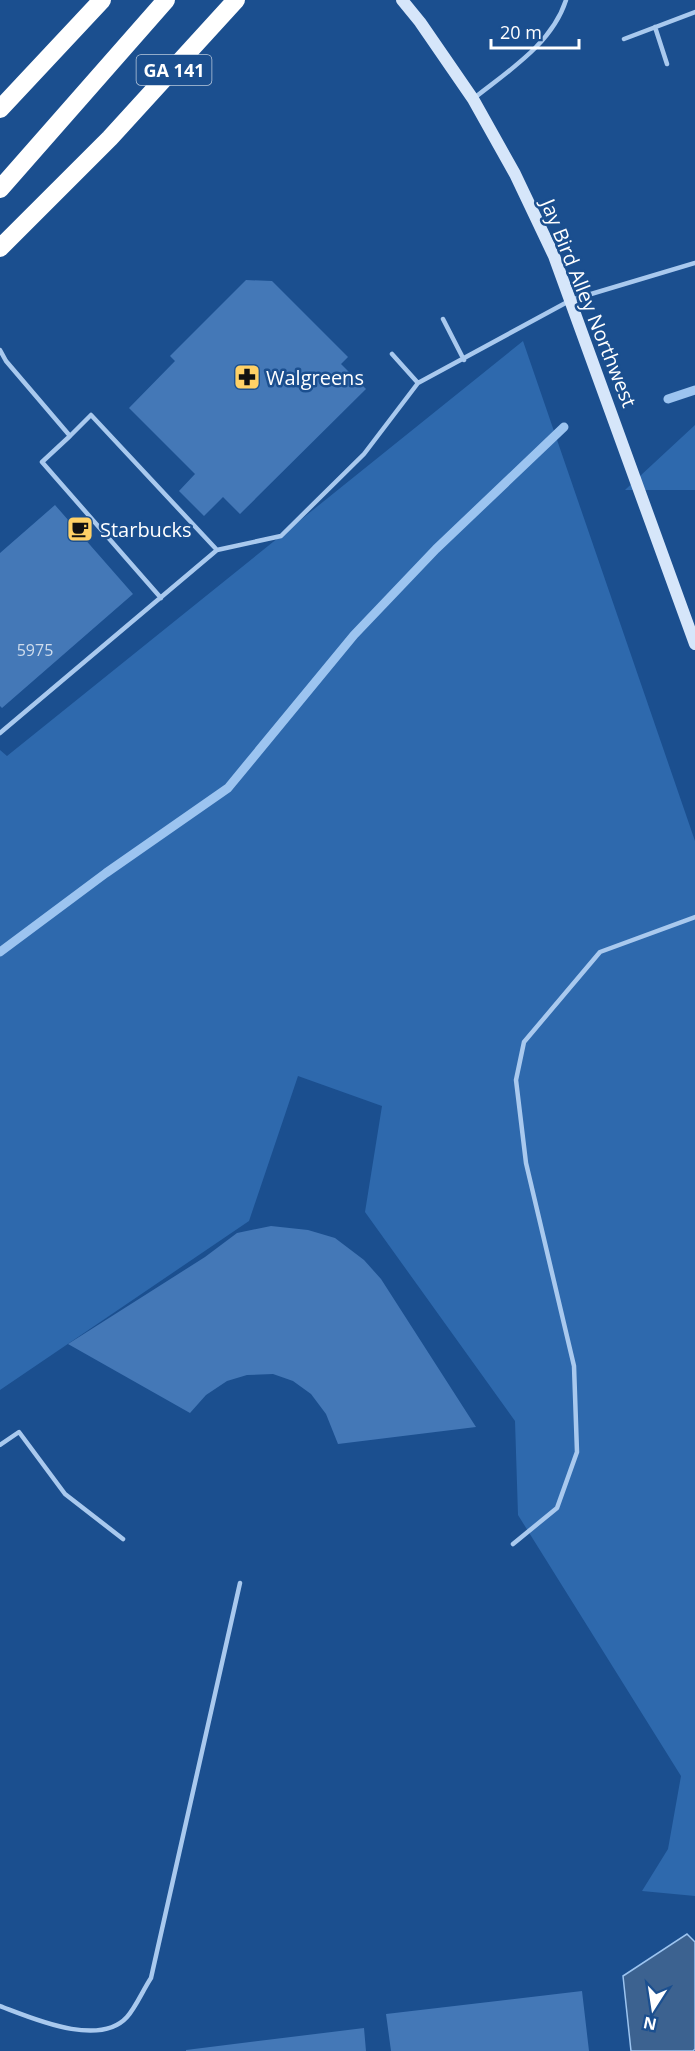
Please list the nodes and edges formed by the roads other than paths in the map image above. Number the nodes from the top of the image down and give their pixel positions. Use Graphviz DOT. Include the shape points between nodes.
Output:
graph roads {
  1 [pos="102,0"];
  2 [pos="166,0"];
  3 [pos="236,0"];
  4 [pos="402,0"];
  5 [pos="566,0"];
  6 [pos="695,12"];
  7 [pos="655,27"];
  8 [pos="624,39"];
  9 [pos="667,64"];
  10 [pos="473,99"];
  11 [pos="0,109"];
  12 [pos="0,189"];
  13 [pos="0,248"];
  14 [pos="695,263"];
  15 [pos="571,300"];
  16 [pos="443,319"];
  17 [pos="0,350"];
  18 [pos="392,354"];
  19 [pos="0,358"];
  20 [pos="6,360"];
  21 [pos="464,360"];
  22 [pos="418,383"];
  23 [pos="70,436"];
  24 [pos="218,550"];
  25 [pos="161,598"];
  26 [pos="695,644"];
  27 [pos="0,733"];
  28 [pos="695,917"];
  29 [pos="0,1445"];
  30 [pos="123,1539"];
  31 [pos="513,1544"];
  32 [pos="240,1583"];
  33 [pos="0,2006"];
  1 -- 11 [label="highway"];
  2 -- 12 [label="highway"];
  3 -- 13 [label="highway, GA 141" via="110,138"];
  4 -- 10 [label="street, Jay Bird Alley Northwest"];
  5 -- 10 [label="lane" via="554,26 533,51"];
  6 -- 7 [label="lane"];
  7 -- 8 [label="lane"];
  7 -- 9 [label="lane"];
  10 -- 15 [label="street, Jay Bird Alley Northwest" via="515,174"];
  14 -- 15 [label="lane"];
  15 -- 21 [label="lane"];
  15 -- 26 [label="street, Jay Bird Alley Northwest"];
  16 -- 21 [label="lane"];
  17 -- 20 [label="lane"];
  18 -- 22 [label="lane"];
  19 -- 20 [label="lane"];
  20 -- 23 [label="lane"];
  21 -- 22 [label="lane"];
  22 -- 24 [label="lane" via="364,454 281,536"];
  23 -- 24 [label="lane" via="91,415"];
  23 -- 25 [label="lane" via="42,462"];
  24 -- 25 [label="lane"];
  25 -- 27 [label="lane"];
  28 -- 31 [label="lane" via="600,952 524,1042 516,1080 526,1163 574,1366 578,1452 557,1508"];
  29 -- 30 [label="lane" via="19,1432 65,1494"];
  32 -- 33 [label="lane" via="151,1978 126,2018 104,2031 79,2030"];
}
